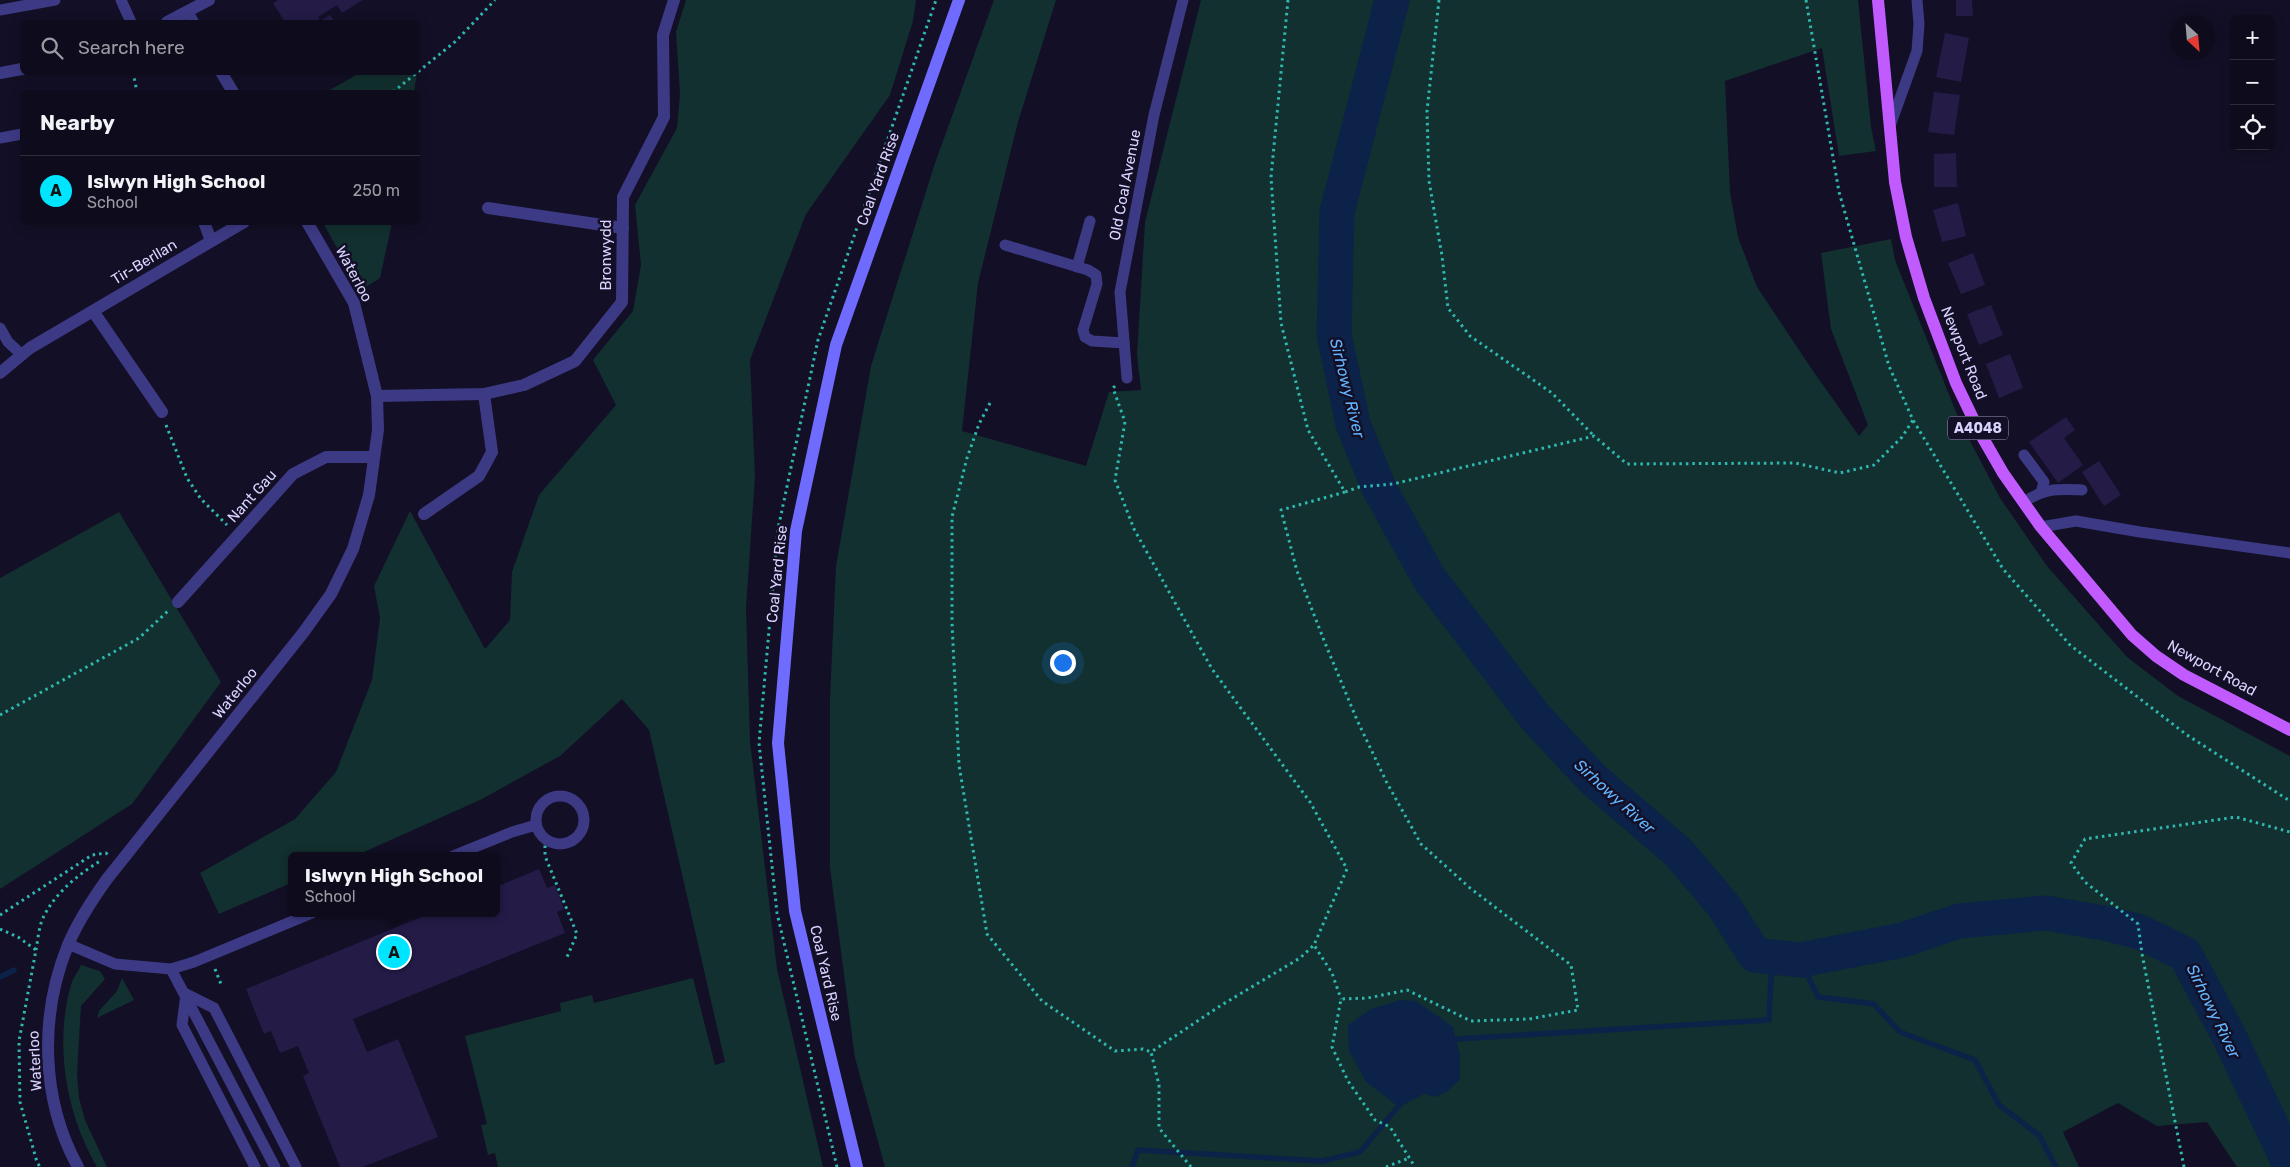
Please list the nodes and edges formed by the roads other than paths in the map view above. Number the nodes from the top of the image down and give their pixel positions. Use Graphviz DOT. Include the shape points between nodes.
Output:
graph roads {
  1 [pos="55,0"];
  2 [pos="121,0"];
  3 [pos="209,0"];
  4 [pos="674,0"];
  5 [pos="959,0"];
  6 [pos="1878,0"];
  7 [pos="1917,0"];
  8 [pos="1181,1"];
  9 [pos="0,10"];
  10 [pos="190,17"];
  11 [pos="130,20"];
  12 [pos="176,20"];
  13 [pos="20,69"];
  14 [pos="0,73"];
  15 [pos="224,75"];
  16 [pos="232,90"];
  17 [pos="1889,127"];
  18 [pos="20,134"];
  19 [pos="0,138"];
  20 [pos="488,208"];
  21 [pos="1090,221"];
  22 [pos="205,225"];
  23 [pos="239,225"];
  24 [pos="309,225"];
  25 [pos="623,228"];
  26 [pos="211,241"];
  27 [pos="1005,246"];
  28 [pos="1077,267"];
  29 [pos="93,311"];
  30 [pos="0,328"];
  31 [pos="1124,342"];
  32 [pos="22,355"];
  33 [pos="0,373"];
  34 [pos="1127,378"];
  35 [pos="484,394"];
  36 [pos="378,396"];
  37 [pos="162,412"];
  38 [pos="2024,455"];
  39 [pos="373,457"];
  40 [pos="2082,490"];
  41 [pos="2041,492"];
  42 [pos="2023,502"];
  43 [pos="424,514"];
  44 [pos="2041,527"];
  45 [pos="2290,553"];
  46 [pos="178,602"];
  47 [pos="2290,730"];
  48 [pos="536,825"];
  49 [pos="463,852"];
  50 [pos="302,917"];
  51 [pos="68,944"];
  52 [pos="171,969"];
  53 [pos="186,994"];
  54 [pos="78,1167"];
  55 [pos="255,1167"];
  56 [pos="275,1167"];
  57 [pos="296,1167"];
  58 [pos="857,1167"];
  1 -- 9 [label="lane"];
  2 -- 11 [label="lane"];
  3 -- 10 [label="street"];
  4 -- 25 [label="street, Bronwydd" via="663,35 664,116 623,197"];
  5 -- 58 [label="main road, Coal Yard Rise" via="836,345 796,531 778,743 795,911"];
  6 -- 17 [label="main road, Newport Road / A4048"];
  7 -- 17 [label="lane" via="1917,51"];
  8 -- 31 [label="lane, Old Coal Avenue" via="1154,116 1120,292"];
  10 -- 12 [label="street"];
  13 -- 14 [label="street"];
  15 -- 16 [label="street"];
  17 -- 42 [label="main road, Newport Road / A4048" via="1895,182 1906,236 1924,298 1956,383 1980,433"];
  18 -- 19 [label="lane"];
  20 -- 25 [label="street"];
  21 -- 28 [label="lane"];
  22 -- 26 [label="street"];
  23 -- 26 [label="street, Tir-Berllan"];
  24 -- 36 [label="street, Waterloo" via="354,303"];
  25 -- 35 [label="street, Bronwydd" via="622,302 575,360 524,385"];
  26 -- 29 [label="street, Tir-Berllan"];
  27 -- 28 [label="lane"];
  28 -- 31 [label="lane" via="1096,275 1097,284 1082,330 1085,337 1092,341"];
  29 -- 32 [label="street, Tir-Berllan"];
  29 -- 37 [label="street"];
  30 -- 32 [label="lane" via="8,342"];
  31 -- 34 [label="lane, Old Coal Avenue"];
  32 -- 33 [label="street, Tir-Berllan"];
  35 -- 36 [label="street, Bronwydd"];
  35 -- 43 [label="street" via="492,452 480,476"];
  36 -- 39 [label="street, Waterloo" via="378,430"];
  38 -- 41 [label="lane" via="2044,482"];
  39 -- 46 [label="street, Nant Gau" via="326,457 293,474"];
  39 -- 51 [label="street, Waterloo" via="369,495 353,549 331,594 107,879"];
  40 -- 41 [label="lane"];
  41 -- 42 [label="lane"];
  42 -- 44 [label="main road, Newport Road / A4048"];
  44 -- 45 [label="lane" via="2076,521"];
  44 -- 47 [label="main road, Newport Road / A4048" via="2132,635 2156,656 2184,675"];
  48 -- 48 [label="lane" via="545,839 561,844 576,838 584,822 575,800 567,796 550,797 538,808"];
  48 -- 49 [label="lane"];
  50 -- 52 [label="lane"];
  51 -- 52 [label="lane" via="115,964"];
  51 -- 54 [label="street, Waterloo" via="55,984 48,1029 49,1074 62,1132"];
  52 -- 53 [label="lane"];
  53 -- 55 [label="lane" via="182,1025"];
  53 -- 56 [label="lane"];
  53 -- 57 [label="lane" via="214,1008"];
}
